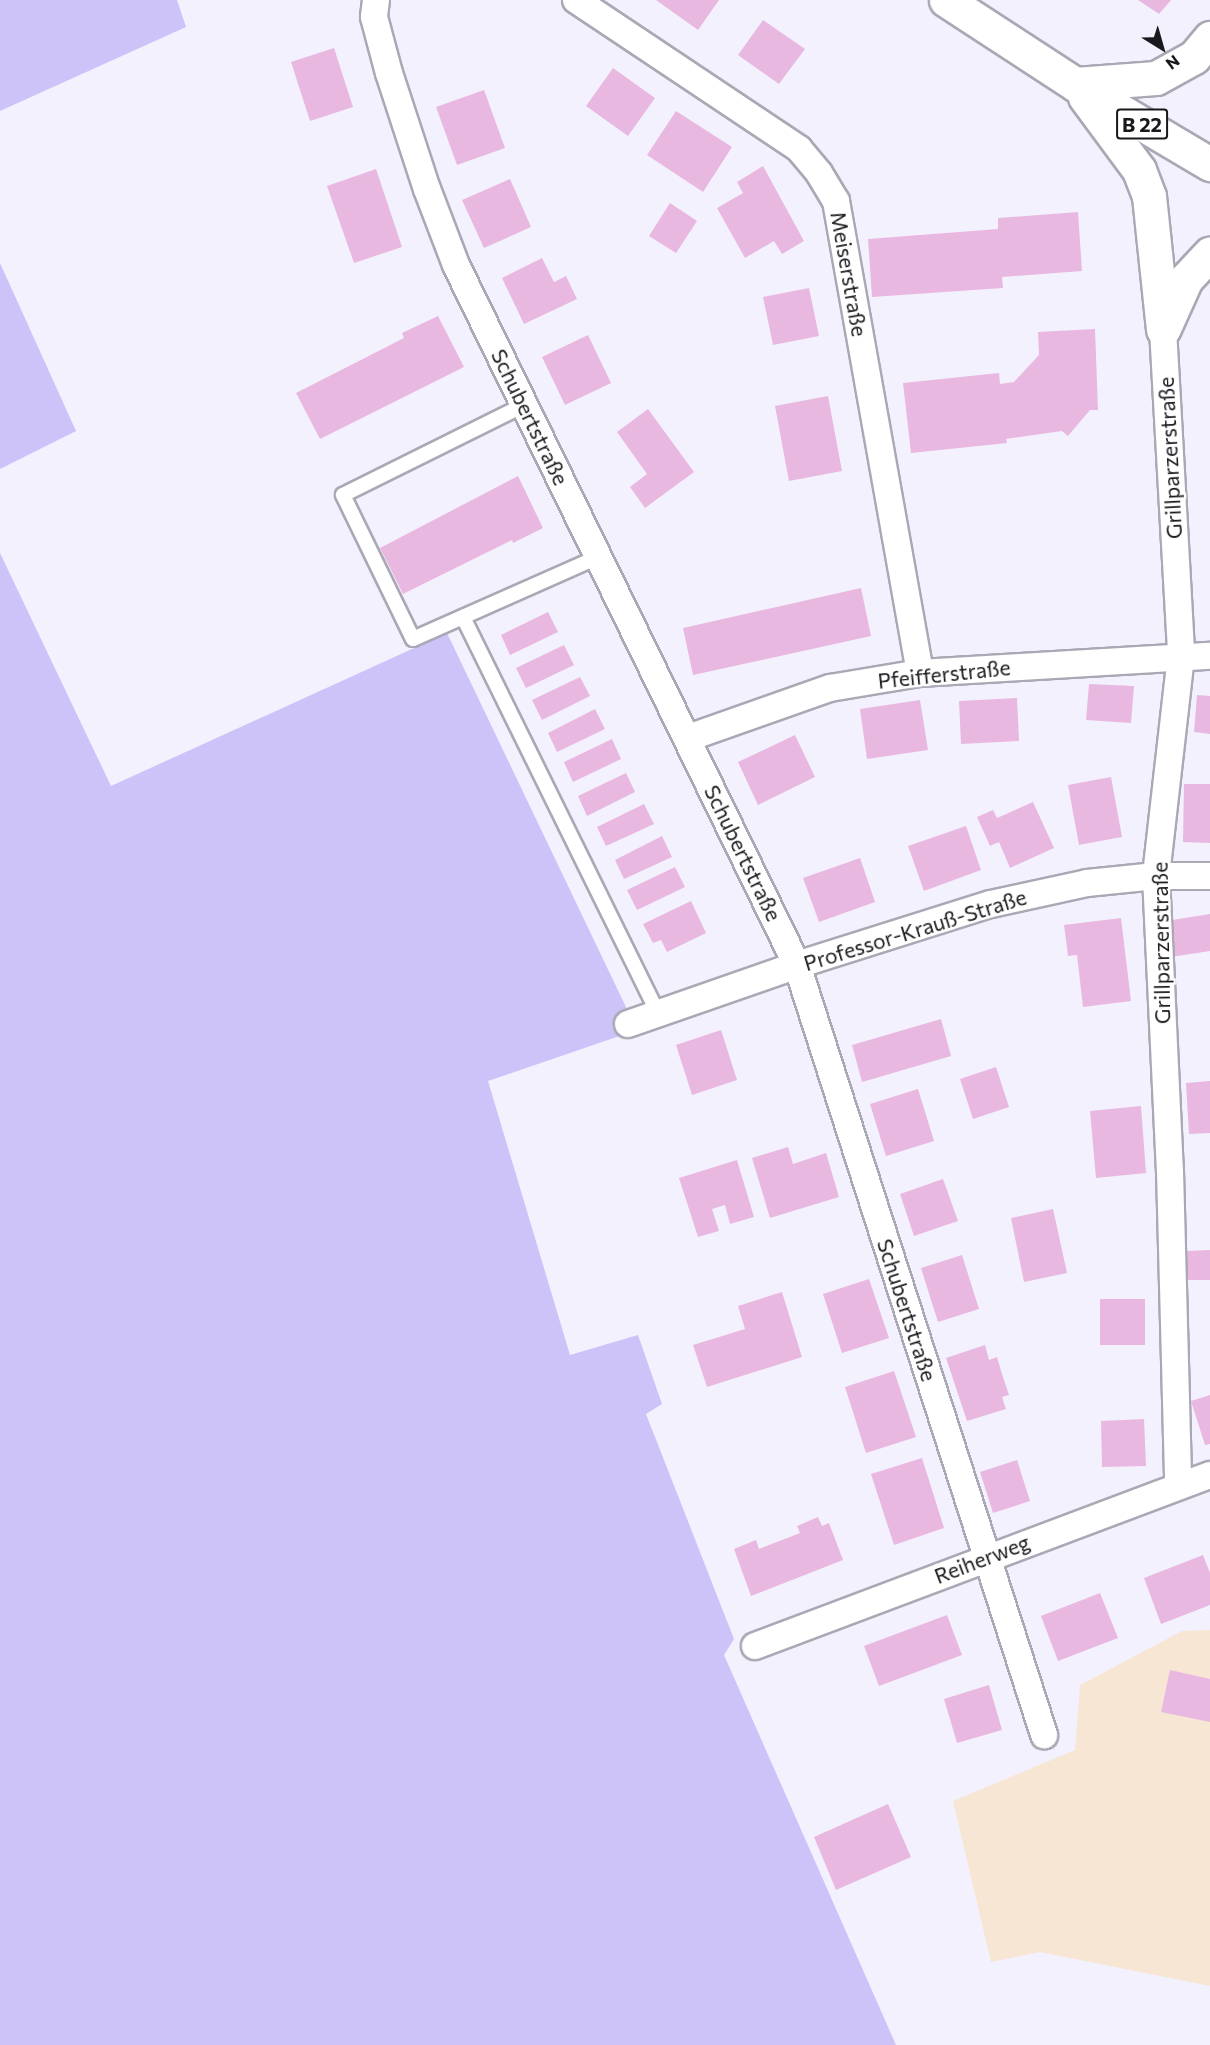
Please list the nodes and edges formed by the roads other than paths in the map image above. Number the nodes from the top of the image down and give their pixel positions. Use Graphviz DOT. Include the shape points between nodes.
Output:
graph roads {
  1 [pos="376,0"];
  2 [pos="576,0"];
  3 [pos="946,0"];
  4 [pos="1210,38"];
  5 [pos="1075,84"];
  6 [pos="1210,164"];
  7 [pos="1210,253"];
  8 [pos="1163,329"];
  9 [pos="524,405"];
  10 [pos="598,557"];
  11 [pos="463,617"];
  12 [pos="1181,656"];
  13 [pos="1210,656"];
  14 [pos="920,673"];
  15 [pos="687,738"];
  16 [pos="1156,876"];
  17 [pos="1210,876"];
  18 [pos="797,965"];
  19 [pos="659,1015"];
  20 [pos="628,1024"];
  21 [pos="1210,1474"];
  22 [pos="1178,1486"];
  23 [pos="985,1559"];
  24 [pos="755,1646"];
  25 [pos="1044,1736"];
  1 -- 9 [label="street, Schubertstraße" via="374,17 388,73 428,189 456,265"];
  2 -- 14 [label="street, Meiserstraße" via="799,149 836,201"];
  3 -- 5 [label="main road, B 22"];
  4 -- 5 [label="main road" via="1194,57 1156,78"];
  5 -- 6 [label="main road, B 22"];
  5 -- 8 [label="main road" via="1138,170 1149,196"];
  7 -- 8 [label="main road" via="1186,279"];
  8 -- 12 [label="street, Grillparzerstraße"];
  9 -- 10 [label="street, Schubertstraße"];
  9 -- 11 [label="lane" via="344,495 413,639"];
  10 -- 11 [label="lane"];
  10 -- 15 [label="street, Schubertstraße"];
  11 -- 19 [label="lane"];
  12 -- 13 [label="street, Pfeifferstraße"];
  12 -- 14 [label="street, Pfeifferstraße"];
  12 -- 16 [label="street, Grillparzerstraße"];
  14 -- 15 [label="street, Pfeifferstraße" via="830,688"];
  15 -- 18 [label="street, Schubertstraße"];
  16 -- 17 [label="street, Professor-Krauß-Straße"];
  16 -- 18 [label="street, Professor-Krauß-Straße" via="1087,883 991,904"];
  16 -- 22 [label="street, Grillparzerstraße" via="1170,1171"];
  18 -- 19 [label="street, Professor-Krauß-Straße"];
  18 -- 23 [label="street, Schubertstraße"];
  19 -- 20 [label="street, Professor-Krauß-Straße"];
  21 -- 22 [label="street, Reiherweg"];
  22 -- 23 [label="street, Reiherweg"];
  23 -- 24 [label="street, Reiherweg"];
  23 -- 25 [label="street, Schubertstraße"];
}
